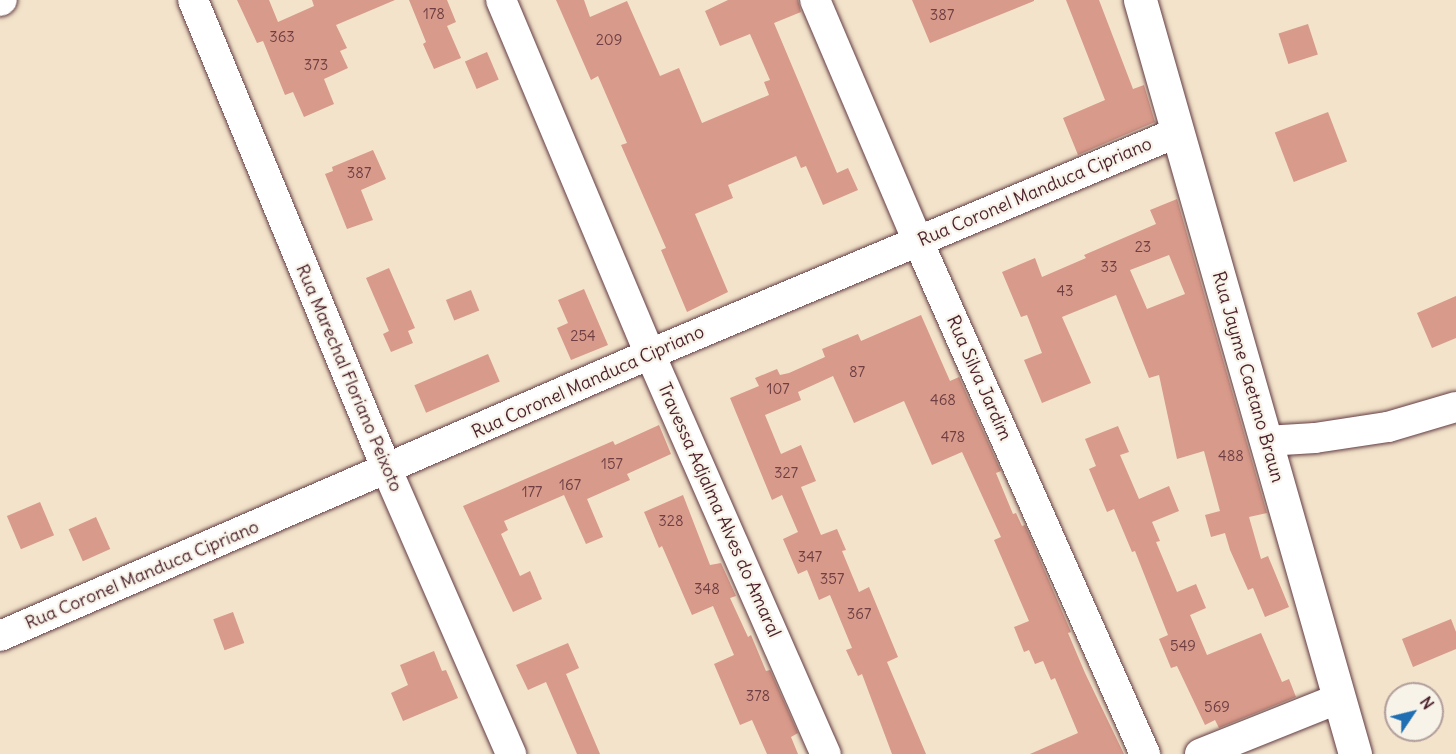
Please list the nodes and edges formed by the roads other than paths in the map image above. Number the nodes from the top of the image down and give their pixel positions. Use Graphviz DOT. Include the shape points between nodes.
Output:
graph roads {
  1 [pos="193,0"];
  2 [pos="501,0"];
  3 [pos="815,0"];
  4 [pos="1140,0"];
  5 [pos="1178,132"];
  6 [pos="918,241"];
  7 [pos="650,354"];
  8 [pos="1456,407"];
  9 [pos="1266,441"];
  10 [pos="387,470"];
  11 [pos="0,636"];
  12 [pos="1340,698"];
  13 [pos="511,754"];
  14 [pos="826,754"];
  15 [pos="1145,754"];
  16 [pos="1200,754"];
  17 [pos="1354,754"];
  1 -- 10 [label="street, Rua Marechal Floriano Peixoto"];
  2 -- 7 [label="street, Travessa Adjalma Alves do Amaral"];
  3 -- 6 [label="street, Rua Silva Jardim"];
  4 -- 5 [label="street, Rua Jayme Caetano Braun"];
  5 -- 6 [label="street, Rua Coronel Manduca Cipriano"];
  5 -- 9 [label="street, Rua Jayme Caetano Braun"];
  6 -- 7 [label="street, Rua Coronel Manduca Cipriano"];
  6 -- 15 [label="street, Rua Silva Jardim"];
  7 -- 10 [label="street, Rua Coronel Manduca Cipriano"];
  7 -- 14 [label="street, Travessa Adjalma Alves do Amaral"];
  8 -- 9 [label="street" via="1388,427"];
  9 -- 12 [label="street, Rua Jayme Caetano Braun"];
  10 -- 11 [label="street, Rua Coronel Manduca Cipriano"];
  10 -- 13 [label="street, Rua Marechal Floriano Peixoto"];
  12 -- 16 [label="street"];
  12 -- 17 [label="street, Rua Jayme Caetano Braun"];
}
